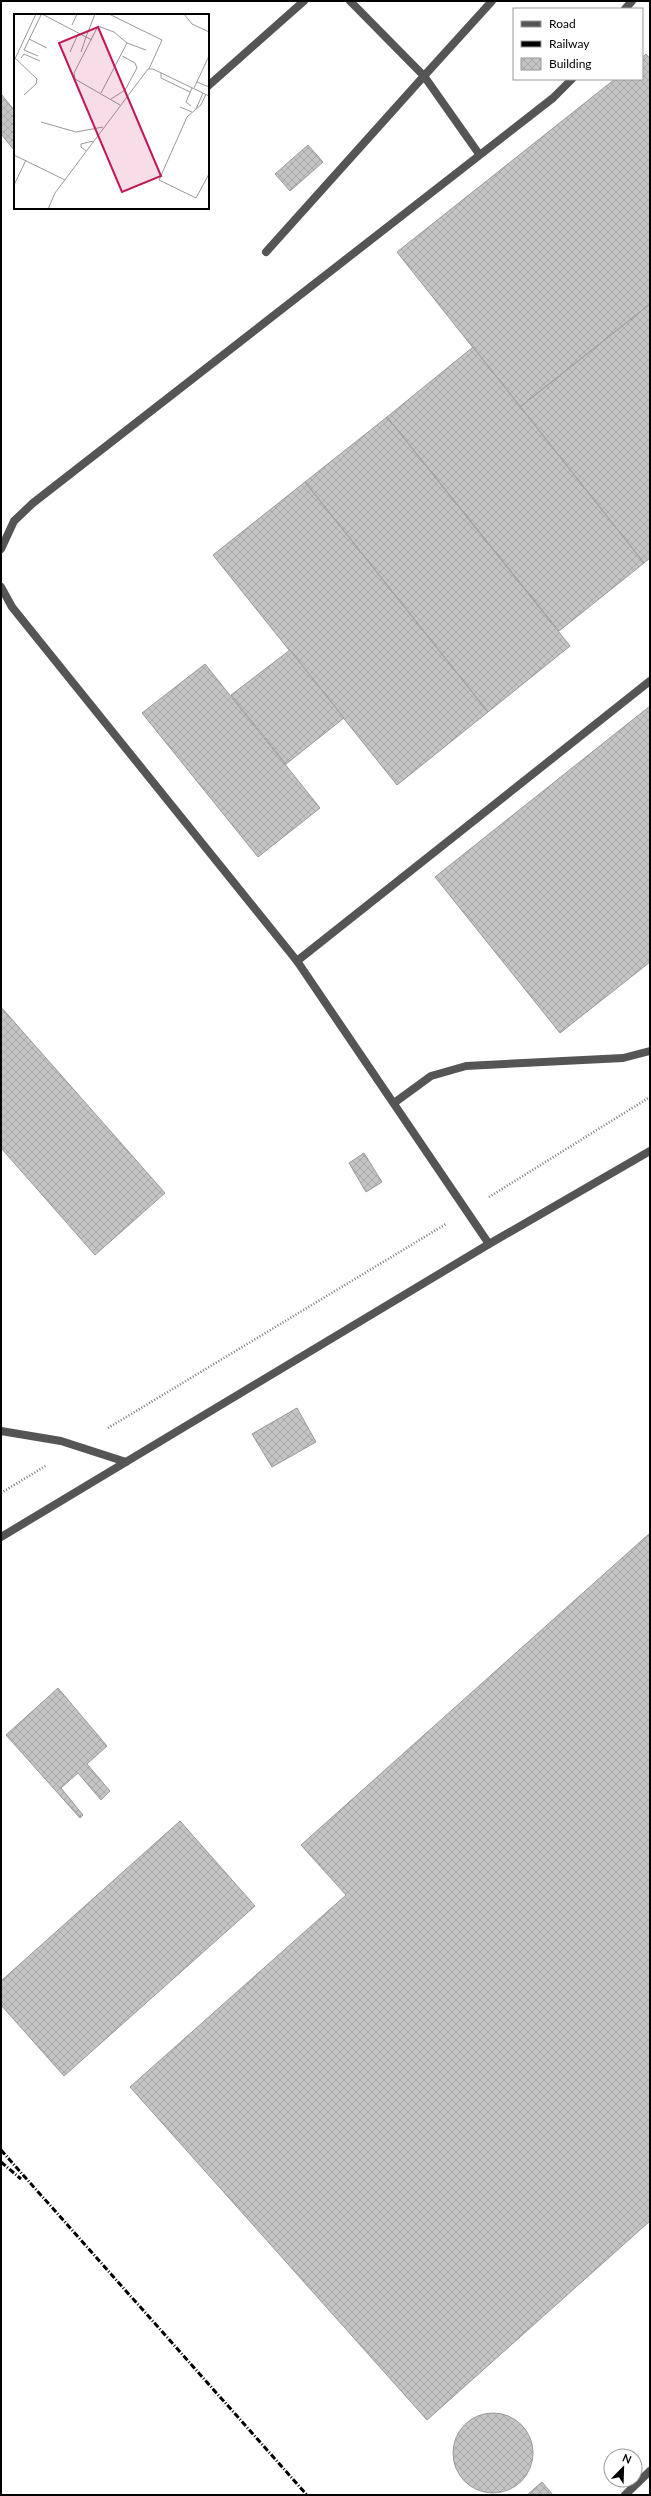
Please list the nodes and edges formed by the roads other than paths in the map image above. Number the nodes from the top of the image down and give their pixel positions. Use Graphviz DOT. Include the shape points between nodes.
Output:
graph roads {
  1 [pos="304,1"];
  2 [pos="350,1"];
  3 [pos="492,1"];
  4 [pos="424,76"];
  5 [pos="571,80"];
  6 [pos="209,85"];
  7 [pos="479,154"];
  8 [pos="266,252"];
  9 [pos="1,549"];
  10 [pos="1,587"];
  11 [pos="650,681"];
  12 [pos="297,961"];
  13 [pos="650,1051"];
  14 [pos="394,1103"];
  15 [pos="650,1151"];
  16 [pos="489,1244"];
  17 [pos="1,1431"];
  18 [pos="126,1462"];
  19 [pos="1,1537"];
  20 [pos="650,2471"];
  21 [pos="626,2495"];
  1 -- 6 [label="street"];
  2 -- 4 [label="street"];
  3 -- 4 [label="street"];
  4 -- 7 [label="street"];
  4 -- 8 [label="street"];
  5 -- 7 [label="street" via="553,98"];
  7 -- 9 [label="street" via="33,503 14,521"];
  10 -- 12 [label="street" via="12,607"];
  11 -- 12 [label="street"];
  12 -- 14 [label="street"];
  13 -- 14 [label="street" via="624,1058 466,1066 431,1076"];
  14 -- 16 [label="street"];
  15 -- 16 [label="street"];
  16 -- 18 [label="street"];
  17 -- 18 [label="street" via="61,1442"];
  18 -- 19 [label="street"];
  20 -- 21 [label="street"];
}
